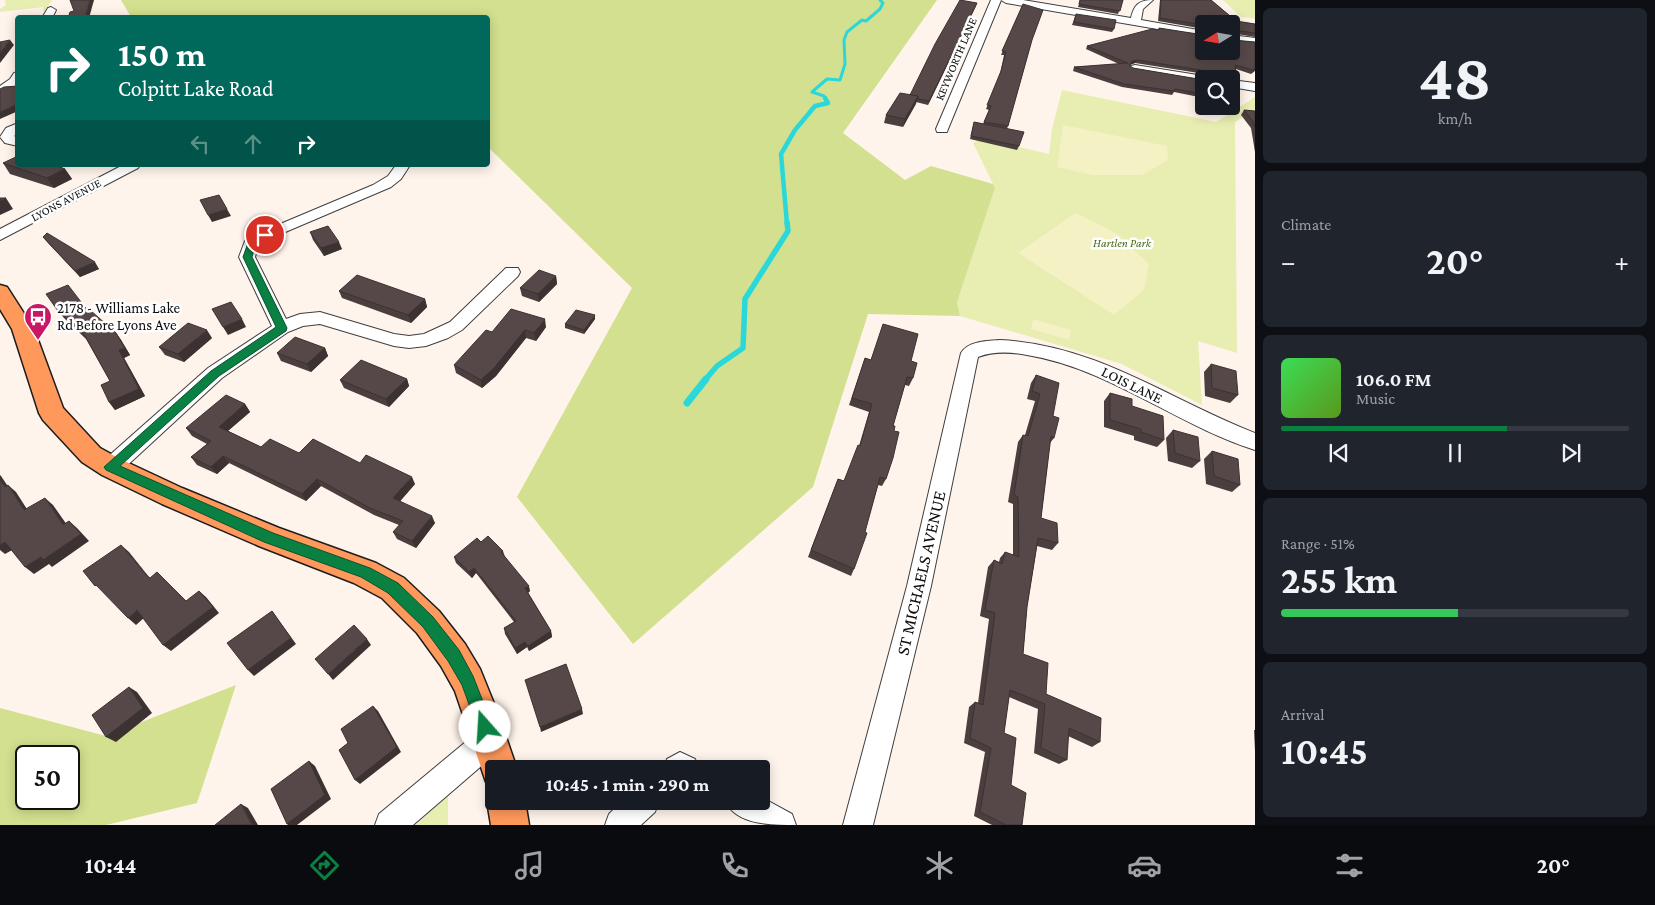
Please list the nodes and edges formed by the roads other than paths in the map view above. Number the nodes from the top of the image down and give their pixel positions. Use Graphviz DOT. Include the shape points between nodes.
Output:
graph roads {
  1 [pos="996,0"];
  2 [pos="1006,0"];
  3 [pos="1148,0"];
  4 [pos="1136,21"];
  5 [pos="1195,32"];
  6 [pos="1240,40"];
  7 [pos="1255,42"];
  8 [pos="1135,68"];
  9 [pos="1195,78"];
  10 [pos="15,80"];
  11 [pos="1240,84"];
  12 [pos="1255,87"];
  13 [pos="0,91"];
  14 [pos="15,129"];
  15 [pos="942,130"];
  16 [pos="15,141"];
  17 [pos="128,167"];
  18 [pos="403,167"];
  19 [pos="0,235"];
  20 [pos="512,272"];
  21 [pos="0,292"];
  22 [pos="282,328"];
  23 [pos="1003,345"];
  24 [pos="1255,442"];
  25 [pos="110,467"];
  26 [pos="490,740"];
  27 [pos="496,760"];
  28 [pos="508,810"];
  29 [pos="635,810"];
  30 [pos="755,810"];
  31 [pos="390,825"];
  32 [pos="510,825"];
  33 [pos="620,825"];
  34 [pos="780,825"];
  35 [pos="858,825"];
  1 -- 15 [label="street, KEYWORTH LANE"];
  2 -- 4 [label="street"];
  3 -- 4 [label="street" via="1138,8"];
  4 -- 5 [label="street"];
  6 -- 7 [label="street"];
  8 -- 9 [label="street"];
  10 -- 13 [label="street"];
  11 -- 12 [label="street"];
  14 -- 16 [label="street" via="7,136"];
  17 -- 19 [label="street, LYONS AVENUE"];
  18 -- 22 [label="street" via="392,180 378,188 251,244 247,257"];
  20 -- 22 [label="street" via="456,326 426,340 394,340 320,318 300,320"];
  21 -- 25 [label="main road" via="23,329 52,413 91,455"];
  22 -- 25 [label="street" via="215,373"];
  23 -- 24 [label="street, LOIS LANE" via="1070,359 1109,372 1165,402"];
  23 -- 35 [label="street, ST MICHAELS AVENUE" via="970,352 919,586"];
  25 -- 26 [label="main road" via="269,538 365,573 393,588 428,622 454,656 468,681"];
  26 -- 27 [label="main road"];
  26 -- 31 [label="street"];
  28 -- 32 [label="main road"];
  29 -- 33 [label="street"];
  30 -- 34 [label="street"];
}
